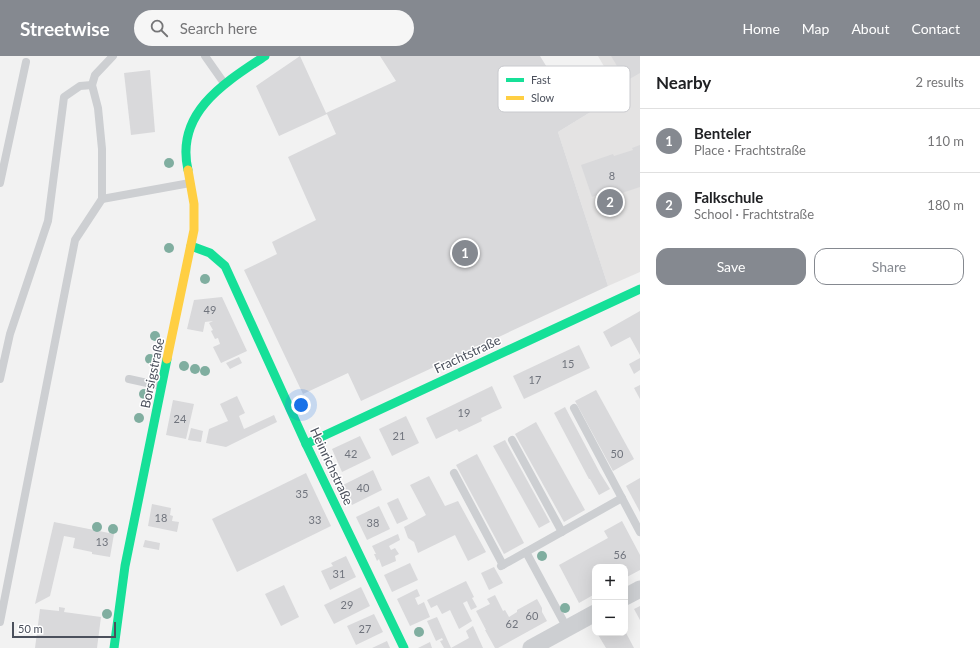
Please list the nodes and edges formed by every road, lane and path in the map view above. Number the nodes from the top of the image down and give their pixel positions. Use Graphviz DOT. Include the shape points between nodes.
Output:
graph roads {
  1 [pos="112,56"];
  2 [pos="205,56"];
  3 [pos="265,56"];
  4 [pos="26,62"];
  5 [pos="225,83"];
  6 [pos="92,84"];
  7 [pos="0,183"];
  8 [pos="190,183"];
  9 [pos="102,199"];
  10 [pos="191,246"];
  11 [pos="640,289"];
  12 [pos="0,379"];
  13 [pos="129,379"];
  14 [pos="162,387"];
  15 [pos="574,408"];
  16 [pos="512,440"];
  17 [pos="306,444"];
  18 [pos="454,473"];
  19 [pos="622,498"];
  20 [pos="562,532"];
  21 [pos="640,532"];
  22 [pos="526,552"];
  23 [pos="640,588"];
  24 [pos="628,595"];
  25 [pos="592,615"];
  26 [pos="0,622"];
  27 [pos="567,628"];
  28 [pos="114,648"];
  29 [pos="404,648"];
  30 [pos="531,648"];
  1 -- 6 [label="lane" via="95,75"];
  2 -- 5 [label="lane"];
  3 -- 5 [label="street, Borsigstraße"];
  4 -- 7 [label="lane"];
  5 -- 8 [label="street, Borsigstraße" via="201,106 192,121 187,139 186,158"];
  6 -- 9 [label="lane" via="98,108 102,149"];
  6 -- 12 [label="lane" via="80,86 64,97 48,221 10,334"];
  8 -- 9 [label="lane"];
  8 -- 10 [label="street, Borsigstraße" via="195,213"];
  9 -- 26 [label="lane" via="75,240"];
  10 -- 14 [label="street, Borsigstraße"];
  10 -- 17 [label="street, Heinrichstraße" via="216,256 224,266"];
  11 -- 17 [label="street, Frachtstraße"];
  13 -- 14 [label="lane"];
  14 -- 28 [label="street, Borsigstraße" via="125,566"];
  15 -- 19 [label="lane"];
  16 -- 20 [label="lane"];
  17 -- 29 [label="street, Heinrichstraße"];
  18 -- 22 [label="lane" via="502,565"];
  19 -- 20 [label="lane"];
  19 -- 21 [label="lane"];
  20 -- 22 [label="lane"];
  22 -- 27 [label="lane"];
  23 -- 24 [label="street"];
  25 -- 27 [label="street"];
  27 -- 30 [label="street"];
}
